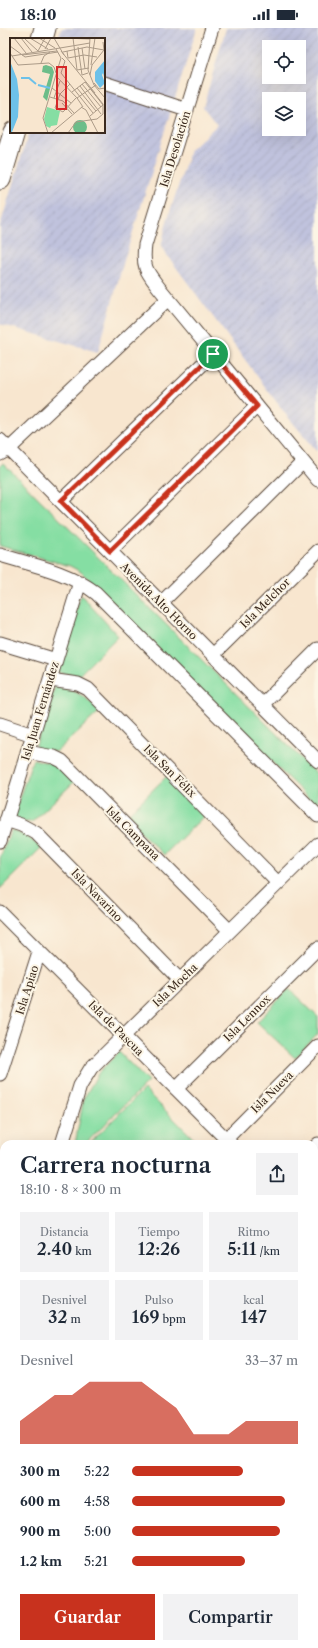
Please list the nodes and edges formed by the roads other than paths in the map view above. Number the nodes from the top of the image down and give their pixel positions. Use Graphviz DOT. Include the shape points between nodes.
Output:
graph roads {
  1 [pos="45,28"];
  2 [pos="212,28"];
  3 [pos="42,38"];
  4 [pos="105,83"];
  5 [pos="187,110"];
  6 [pos="14,133"];
  7 [pos="0,179"];
  8 [pos="168,299"];
  9 [pos="213,354"];
  10 [pos="257,406"];
  11 [pos="3,447"];
  12 [pos="303,462"];
  13 [pos="318,480"];
  14 [pos="61,501"];
  15 [pos="110,551"];
  16 [pos="318,551"];
  17 [pos="0,555"];
  18 [pos="80,582"];
  19 [pos="161,603"];
  20 [pos="0,643"];
  21 [pos="318,649"];
  22 [pos="213,655"];
  23 [pos="56,660"];
  24 [pos="50,680"];
  25 [pos="262,705"];
  26 [pos="0,724"];
  27 [pos="33,735"];
  28 [pos="28,752"];
  29 [pos="315,753"];
  30 [pos="5,812"];
  31 [pos="318,816"];
  32 [pos="0,841"];
  33 [pos="318,844"];
  34 [pos="278,883"];
  35 [pos="0,912"];
  36 [pos="230,931"];
  37 [pos="318,948"];
  38 [pos="39,952"];
  39 [pos="180,980"];
  40 [pos="123,1036"];
  41 [pos="318,1046"];
  42 [pos="0,1074"];
  43 [pos="176,1089"];
  44 [pos="63,1140"];
  45 [pos="227,1140"];
  46 [pos="229,1140"];
  1 -- 3 [label="main road"];
  2 -- 5 [label="street, Isla Desolación"];
  4 -- 5 [label="street"];
  5 -- 8 [label="street, Isla Desolación" via="143,259 147,271"];
  6 -- 7 [label="main road"];
  8 -- 9 [label="street"];
  8 -- 11 [label="street"];
  9 -- 10 [label="street"];
  9 -- 14 [label="street"];
  10 -- 12 [label="street"];
  10 -- 15 [label="street"];
  11 -- 14 [label="street, Avenida Alto Horno"];
  12 -- 13 [label="street"];
  12 -- 19 [label="street"];
  14 -- 15 [label="street, Avenida Alto Horno"];
  15 -- 19 [label="street, Avenida Alto Horno"];
  16 -- 22 [label="street, Isla Melchor"];
  17 -- 18 [label="street"];
  18 -- 23 [label="street, Isla Juan Fernández"];
  18 -- 31 [label="street" via="110,607"];
  19 -- 22 [label="street, Avenida Alto Horno"];
  20 -- 23 [label="street"];
  21 -- 25 [label="street"];
  22 -- 25 [label="street, Avenida Alto Horno"];
  23 -- 24 [label="street, Isla Juan Fernández"];
  24 -- 27 [label="street, Isla Juan Fernández"];
  24 -- 34 [label="street, Isla San Félix" via="78,684 90,691"];
  25 -- 29 [label="street, Avenida Alto Horno"];
  26 -- 27 [label="street"];
  27 -- 28 [label="street, Isla Juan Fernández"];
  28 -- 30 [label="street, Isla Juan Fernández"];
  28 -- 36 [label="street, Isla Campana" via="62,761"];
  30 -- 32 [label="street, Isla Juan Fernández"];
  30 -- 39 [label="street, Isla Navarino" via="36,833"];
  33 -- 34 [label="street, Isla Mocha"];
  34 -- 36 [label="street, Isla Mocha"];
  35 -- 38 [label="street, Isla de Pascua"];
  36 -- 39 [label="street, Isla Mocha"];
  37 -- 43 [label="street, Isla Lennox"];
  38 -- 40 [label="street, Isla de Pascua"];
  38 -- 42 [label="street, Isla Apiao"];
  39 -- 40 [label="street, Isla Mocha"];
  40 -- 43 [label="street, Isla de Pascua"];
  40 -- 44 [label="street, Isla Mocha" via="98,1060 86,1076 78,1092"];
  41 -- 46 [label="street, Isla Nueva"];
  43 -- 45 [label="street, Isla de Pascua"];
}
